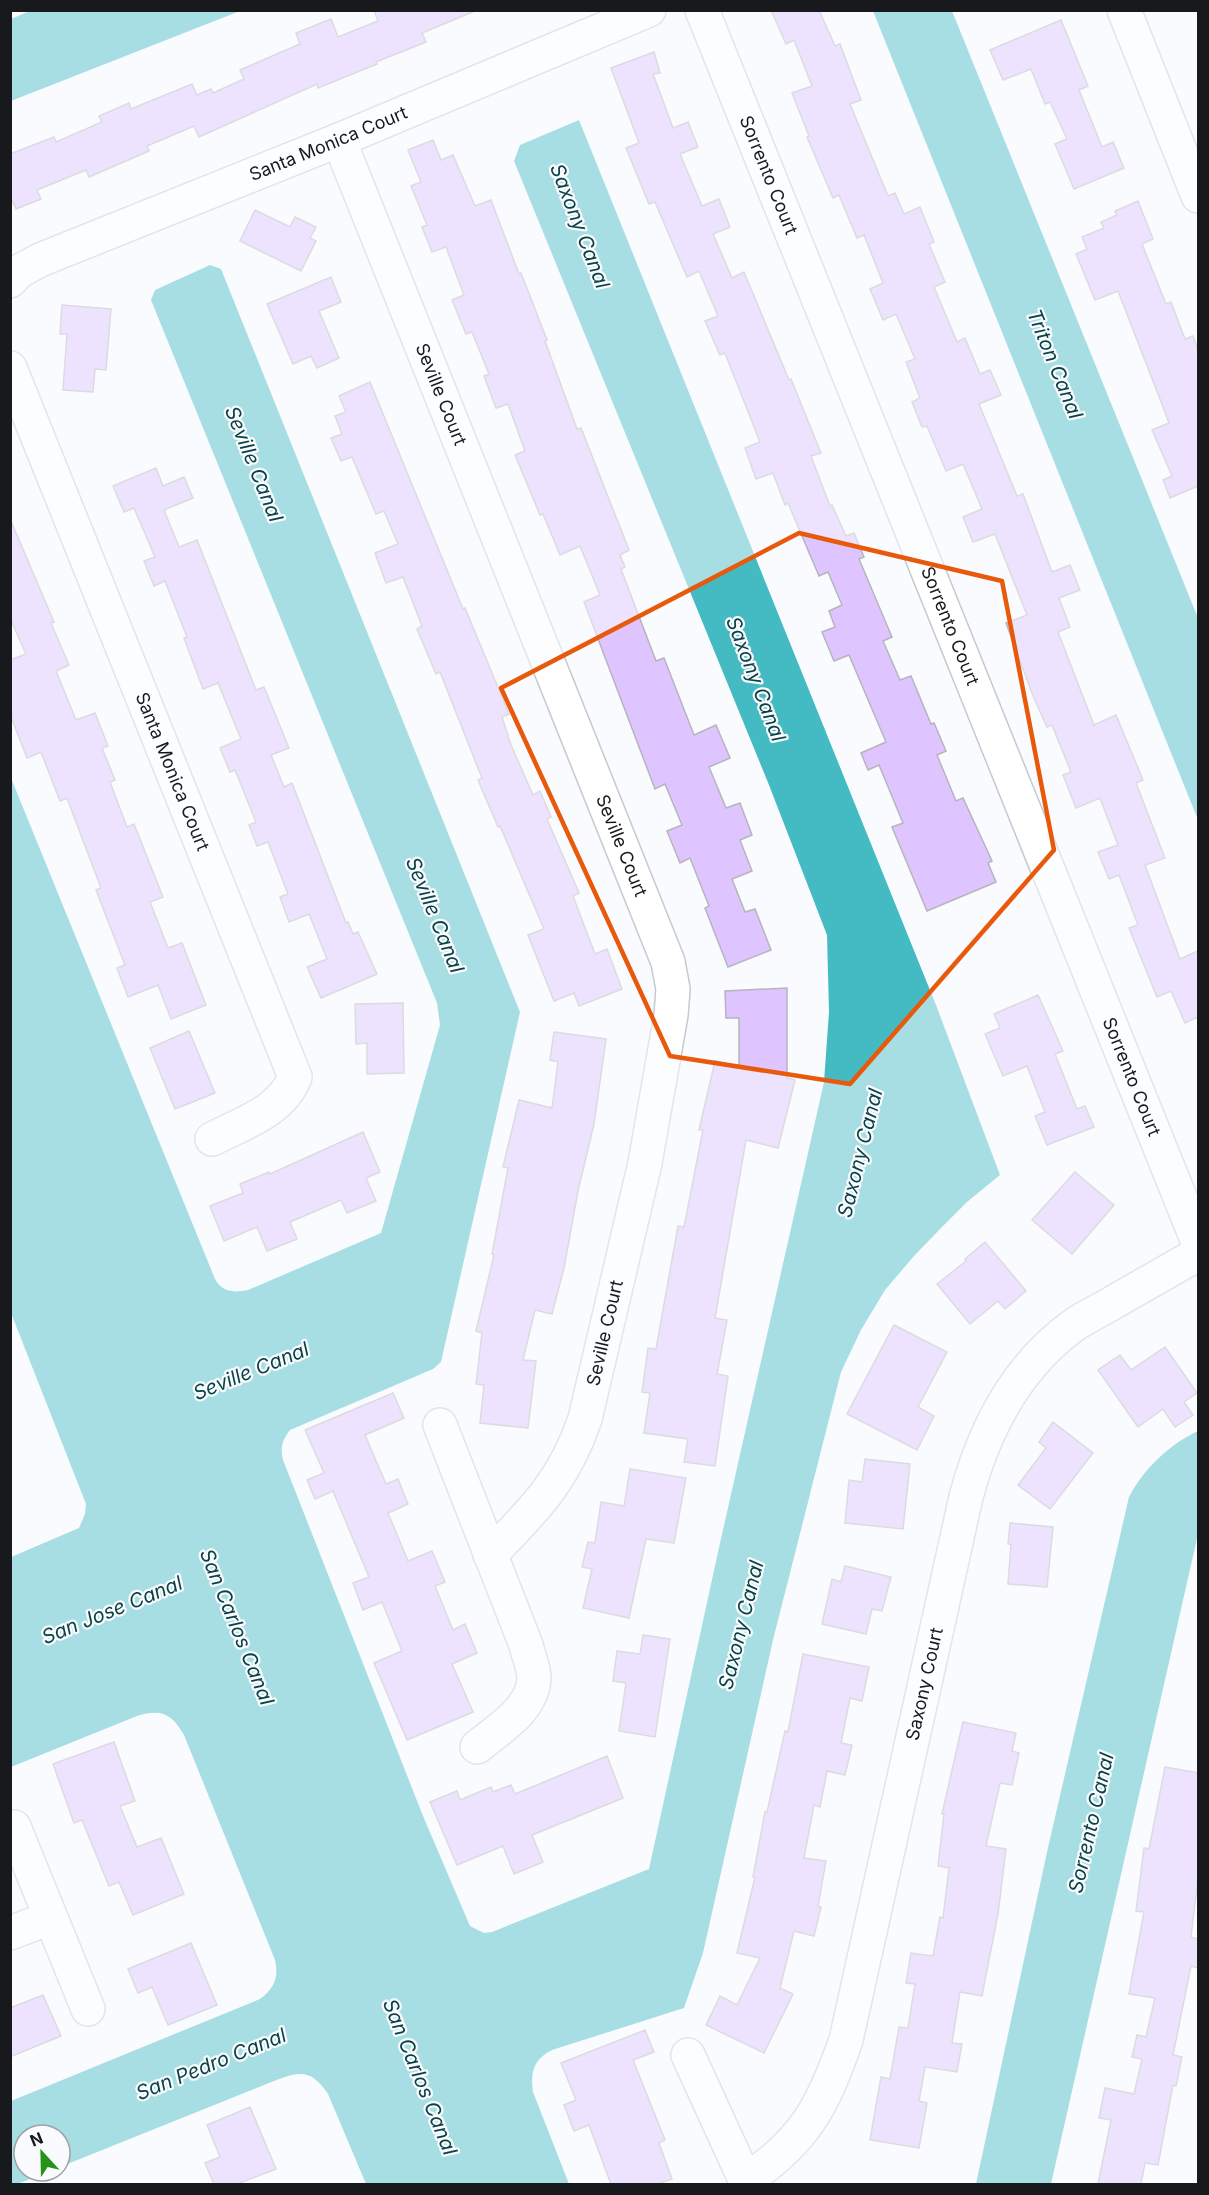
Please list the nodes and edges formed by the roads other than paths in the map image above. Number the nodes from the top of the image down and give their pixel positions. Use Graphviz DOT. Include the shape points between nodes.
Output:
graph roads {
  1 [pos="649,10"];
  2 [pos="702,10"];
  3 [pos="1124,10"];
  4 [pos="339,140"];
  5 [pos="1198,196"];
  6 [pos="10,281"];
  7 [pos="10,368"];
  8 [pos="212,1139"];
  9 [pos="1198,1242"];
  10 [pos="1198,1254"];
  11 [pos="440,1425"];
  12 [pos="490,1555"];
  13 [pos="477,1747"];
  14 [pos="14,1827"];
  15 [pos="50,1918"];
  16 [pos="10,1934"];
  17 [pos="88,2009"];
  18 [pos="688,2055"];
  19 [pos="746,2183"];
  1 -- 4 [label="street, Santa Monica Court"];
  2 -- 9 [label="street, Sorrento Court"];
  3 -- 5 [label="street"];
  4 -- 6 [label="street, Santa Monica Court" via="40,261 18,272"];
  4 -- 12 [label="street, Seville Court" via="668,962 673,989 645,1163 585,1419 553,1486 537,1508"];
  7 -- 8 [label="street, Santa Monica Court" via="294,1077 278,1103"];
  10 -- 19 [label="street, Saxony Court" via="1075,1324 1029,1368 989,1428 966,1497 846,2040 813,2118 794,2142"];
  11 -- 12 [label="street"];
  12 -- 13 [label="street" via="526,1645 534,1677 530,1696 517,1714"];
  14 -- 15 [label="street"];
  15 -- 16 [label="street"];
  15 -- 17 [label="street"];
  18 -- 19 [label="street, Saxony Court"];
}
